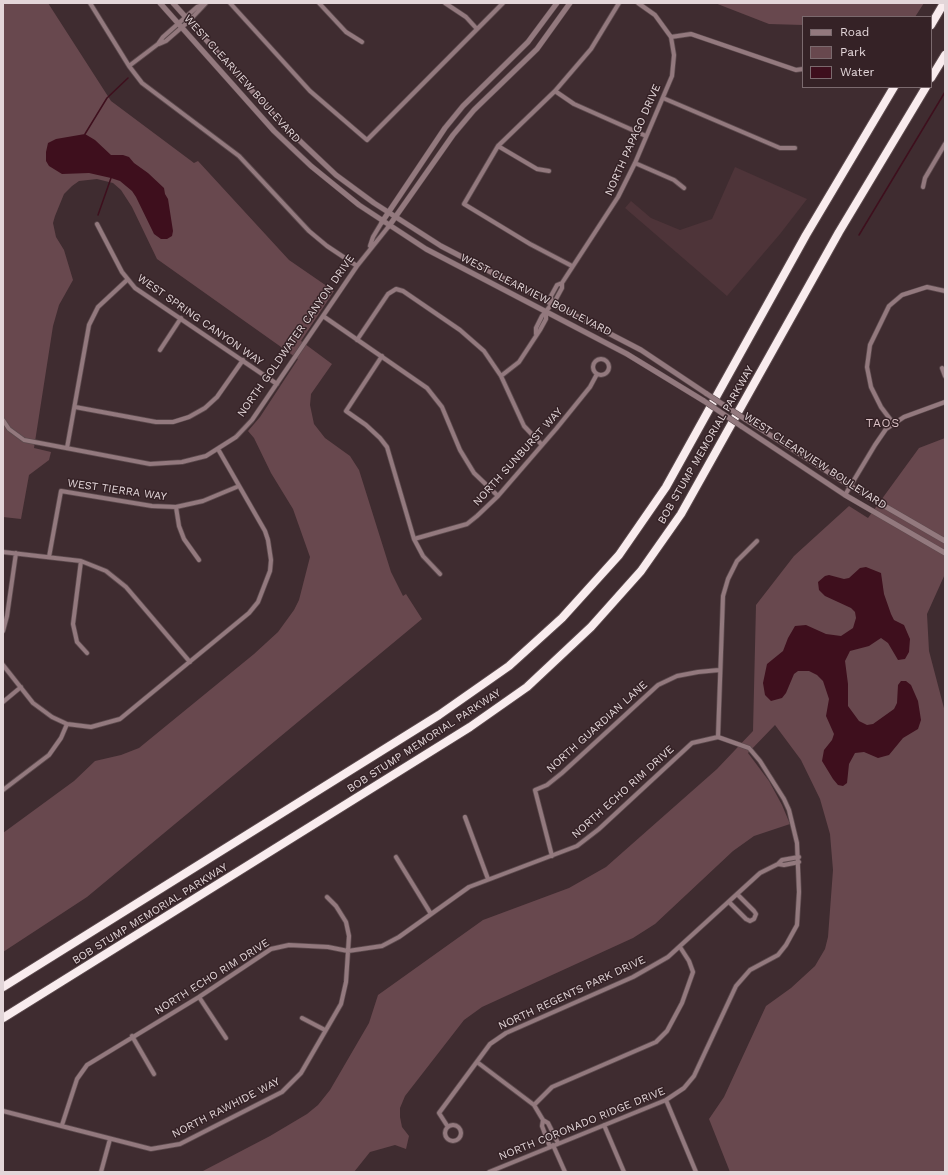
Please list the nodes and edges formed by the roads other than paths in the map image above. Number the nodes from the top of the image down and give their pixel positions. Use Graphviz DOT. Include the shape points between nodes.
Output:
graph roads {
  1 [pos="90,3"];
  2 [pos="160,3"];
  3 [pos="173,3"];
  4 [pos="230,3"];
  5 [pos="320,3"];
  6 [pos="445,3"];
  7 [pos="503,3"];
  8 [pos="557,3"];
  9 [pos="570,3"];
  10 [pos="619,3"];
  11 [pos="638,3"];
  12 [pos="944,3"];
  13 [pos="204,4"];
  14 [pos="188,19"];
  15 [pos="932,23"];
  16 [pos="180,26"];
  17 [pos="477,29"];
  18 [pos="671,37"];
  19 [pos="362,42"];
  20 [pos="945,55"];
  21 [pos="129,66"];
  22 [pos="802,69"];
  23 [pos="932,76"];
  24 [pos="893,88"];
  25 [pos="925,88"];
  26 [pos="555,91"];
  27 [pos="662,98"];
  28 [pos="646,136"];
  29 [pos="945,144"];
  30 [pos="498,146"];
  31 [pos="795,148"];
  32 [pos="635,163"];
  33 [pos="549,171"];
  34 [pos="923,187"];
  35 [pos="684,188"];
  36 [pos="387,213"];
  37 [pos="395,218"];
  38 [pos="382,222"];
  39 [pos="97,224"];
  40 [pos="388,226"];
  41 [pos="370,247"];
  42 [pos="356,266"];
  43 [pos="572,266"];
  44 [pos="127,280"];
  45 [pos="945,291"];
  46 [pos="551,304"];
  47 [pos="546,312"];
  48 [pos="322,316"];
  49 [pos="180,318"];
  50 [pos="357,340"];
  51 [pos="160,350"];
  52 [pos="382,356"];
  53 [pos="243,360"];
  54 [pos="942,368"];
  55 [pos="597,374"];
  56 [pos="501,376"];
  57 [pos="945,376"];
  58 [pos="277,384"];
  59 [pos="945,402"];
  60 [pos="75,407"];
  61 [pos="3,420"];
  62 [pos="893,422"];
  63 [pos="542,445"];
  64 [pos="67,448"];
  65 [pos="218,449"];
  66 [pos="240,486"];
  67 [pos="850,486"];
  68 [pos="845,495"];
  69 [pos="498,496"];
  70 [pos="176,506"];
  71 [pos="414,540"];
  72 [pos="757,541"];
  73 [pos="945,541"];
  74 [pos="3,552"];
  75 [pos="16,553"];
  76 [pos="945,553"];
  77 [pos="49,557"];
  78 [pos="199,560"];
  79 [pos="81,561"];
  80 [pos="440,574"];
  81 [pos="3,631"];
  82 [pos="87,652"];
  83 [pos="190,662"];
  84 [pos="3,665"];
  85 [pos="719,670"];
  86 [pos="21,688"];
  87 [pos="3,702"];
  88 [pos="68,724"];
  89 [pos="718,737"];
  90 [pos="3,790"];
  91 [pos="465,818"];
  92 [pos="552,856"];
  93 [pos="396,857"];
  94 [pos="799,859"];
  95 [pos="488,879"];
  96 [pos="737,894"];
  97 [pos="327,897"];
  98 [pos="729,902"];
  99 [pos="431,914"];
  100 [pos="680,947"];
  101 [pos="348,951"];
  102 [pos="3,987"];
  103 [pos="199,997"];
  104 [pos="3,1018"];
  105 [pos="302,1018"];
  106 [pos="325,1030"];
  107 [pos="132,1036"];
  108 [pos="226,1038"];
  109 [pos="477,1062"];
  110 [pos="154,1074"];
  111 [pos="666,1100"];
  112 [pos="534,1105"];
  113 [pos="3,1111"];
  114 [pos="543,1120"];
  115 [pos="62,1125"];
  116 [pos="604,1125"];
  117 [pos="448,1127"];
  118 [pos="110,1139"];
  119 [pos="558,1144"];
  120 [pos="551,1146"];
  121 [pos="101,1172"];
  122 [pos="489,1172"];
  123 [pos="565,1172"];
  124 [pos="624,1172"];
  125 [pos="696,1172"];
  1 -- 21 [label="street"];
  2 -- 16 [label="street, WEST CLEARVIEW BOULEVARD"];
  3 -- 14 [label="street, WEST CLEARVIEW BOULEVARD"];
  4 -- 17 [label="street" via="310,91 367,140"];
  5 -- 19 [label="street" via="346,32"];
  6 -- 17 [label="street" via="466,17"];
  7 -- 17 [label="street"];
  8 -- 36 [label="street, NORTH GOLDWATER CANYON DRIVE" via="528,42 463,106 445,128"];
  9 -- 37 [label="street, NORTH GOLDWATER CANYON DRIVE" via="537,49 474,110 453,135"];
  10 -- 26 [label="street" via="591,49"];
  11 -- 18 [label="street" via="655,15"];
  12 -- 15 [label="highway"];
  13 -- 14 [label="street" via="201,10"];
  14 -- 16 [label="street"];
  14 -- 36 [label="street, WEST CLEARVIEW BOULEVARD" via="293,136 336,175"];
  16 -- 21 [label="street"];
  16 -- 38 [label="street, WEST CLEARVIEW BOULEVARD" via="287,144 335,187"];
  18 -- 22 [label="street" via="691,34 796,70"];
  18 -- 27 [label="street, NORTH PAPAGO DRIVE" via="674,55 672,76"];
  20 -- 23 [label="highway"];
  21 -- 42 [label="street" via="142,83 239,156 316,238"];
  24 -- 102 [label="highway, BOB STUMP MEMORIAL PARKWAY" via="806,235 666,487 619,555 562,618 509,666 439,715"];
  25 -- 104 [label="highway, BOB STUMP MEMORIAL PARKWAY" via="839,232 681,514 641,571 592,627 526,687 470,728"];
  26 -- 28 [label="street" via="574,104"];
  26 -- 30 [label="street"];
  27 -- 28 [label="street, NORTH PAPAGO DRIVE"];
  27 -- 31 [label="street" via="780,148"];
  28 -- 32 [label="street, NORTH PAPAGO DRIVE"];
  29 -- 34 [label="street" via="925,178"];
  30 -- 33 [label="street" via="537,169"];
  30 -- 43 [label="street" via="464,204"];
  32 -- 35 [label="street" via="674,180"];
  32 -- 43 [label="street, NORTH PAPAGO DRIVE" via="618,197"];
  36 -- 37 [label="street, WEST CLEARVIEW BOULEVARD"];
  36 -- 38 [label="street, NORTH GOLDWATER CANYON DRIVE"];
  37 -- 40 [label="street, NORTH GOLDWATER CANYON DRIVE"];
  37 -- 46 [label="street, WEST CLEARVIEW BOULEVARD" via="461,257"];
  38 -- 40 [label="street, WEST CLEARVIEW BOULEVARD"];
  38 -- 41 [label="street, NORTH GOLDWATER CANYON DRIVE"];
  39 -- 44 [label="street, WEST SPRING CANYON WAY"];
  40 -- 41 [label="street, NORTH GOLDWATER CANYON DRIVE"];
  40 -- 47 [label="street, WEST CLEARVIEW BOULEVARD" via="454,265"];
  41 -- 42 [label="street, NORTH GOLDWATER CANYON DRIVE"];
  42 -- 48 [label="street, NORTH GOLDWATER CANYON DRIVE"];
  43 -- 46 [label="street, NORTH PAPAGO DRIVE" via="562,283 557,285"];
  44 -- 49 [label="street, WEST SPRING CANYON WAY"];
  44 -- 60 [label="street" via="98,308 89,325"];
  45 -- 62 [label="street" via="927,287 902,295 889,306 870,345 867,367 871,387 881,407"];
  46 -- 47 [label="street, NORTH PAPAGO DRIVE"];
  46 -- 67 [label="street, WEST CLEARVIEW BOULEVARD, bridge" via="641,350"];
  47 -- 56 [label="street, NORTH PAPAGO DRIVE" via="546,319 519,362"];
  47 -- 68 [label="street, WEST CLEARVIEW BOULEVARD, bridge" via="627,354 704,401"];
  48 -- 50 [label="street"];
  48 -- 58 [label="street, NORTH GOLDWATER CANYON DRIVE"];
  49 -- 51 [label="street"];
  49 -- 53 [label="street, WEST SPRING CANYON WAY"];
  50 -- 52 [label="street"];
  50 -- 56 [label="street" via="388,294 396,289 403,291 472,340 484,350"];
  52 -- 69 [label="street" via="415,379 436,398 449,421 466,462 482,483"];
  52 -- 71 [label="street" via="346,411 366,424 387,447"];
  53 -- 58 [label="street, WEST SPRING CANYON WAY"];
  53 -- 60 [label="street" via="217,397 205,408 173,422 156,422"];
  54 -- 57 [label="street"];
  55 -- 63 [label="street, NORTH SUNBURST WAY" via="582,398"];
  56 -- 63 [label="street" via="524,426"];
  58 -- 65 [label="street, NORTH GOLDWATER CANYON DRIVE" via="252,420 236,437"];
  59 -- 62 [label="street"];
  60 -- 64 [label="street"];
  61 -- 64 [label="street, NORTH GOLDWATER CANYON DRIVE" via="24,440"];
  62 -- 67 [label="street" via="881,436"];
  63 -- 69 [label="street, NORTH SUNBURST WAY"];
  64 -- 65 [label="street, NORTH GOLDWATER CANYON DRIVE" via="150,464 194,460"];
  65 -- 66 [label="street"];
  66 -- 70 [label="street, WEST TIERRA WAY" via="203,502"];
  66 -- 83 [label="street" via="267,536 270,571 264,591 249,613"];
  67 -- 68 [label="street"];
  67 -- 73 [label="street, WEST CLEARVIEW BOULEVARD"];
  68 -- 76 [label="street, WEST CLEARVIEW BOULEVARD"];
  69 -- 71 [label="street, NORTH SUNBURST WAY" via="467,524"];
  70 -- 77 [label="street, WEST TIERRA WAY" via="152,506 61,492"];
  70 -- 78 [label="street" via="184,540"];
  71 -- 80 [label="street" via="423,556"];
  72 -- 85 [label="street" via="737,561 728,579 723,596"];
  74 -- 75 [label="street"];
  75 -- 77 [label="street"];
  75 -- 81 [label="street"];
  77 -- 79 [label="street"];
  79 -- 82 [label="street" via="73,624 77,642"];
  79 -- 83 [label="street" via="106,571 121,582"];
  83 -- 88 [label="street" via="120,719 91,727"];
  84 -- 86 [label="street"];
  85 -- 89 [label="street"];
  85 -- 92 [label="street, NORTH GUARDIAN LANE" via="676,676 658,685 562,773 547,785 535,790"];
  86 -- 87 [label="street"];
  86 -- 88 [label="street" via="42,710"];
  88 -- 90 [label="street" via="49,755"];
  89 -- 92 [label="street, NORTH ECHO RIM DRIVE" via="692,743 599,829 577,846"];
  89 -- 94 [label="street, NORTH CORONADO RIDGE DRIVE" via="749,748 760,761 789,810"];
  91 -- 95 [label="street"];
  92 -- 95 [label="street, NORTH ECHO RIM DRIVE"];
  93 -- 99 [label="street"];
  94 -- 96 [label="street, NORTH REGENTS PARK DRIVE" via="782,860 760,873"];
  94 -- 111 [label="street, NORTH CORONADO RIDGE DRIVE" via="797,926 778,955 750,970 736,986 694,1076 684,1088"];
  95 -- 99 [label="street, NORTH ECHO RIM DRIVE" via="469,887"];
  96 -- 98 [label="street, NORTH REGENTS PARK DRIVE"];
  96 -- 98 [label="street" via="754,911 754,919 746,919"];
  97 -- 101 [label="street, NORTH RAWHIDE WAY" via="346,922 349,936"];
  98 -- 100 [label="street, NORTH REGENTS PARK DRIVE"];
  99 -- 101 [label="street, NORTH ECHO RIM DRIVE" via="382,946"];
  100 -- 109 [label="street, NORTH REGENTS PARK DRIVE" via="633,977 506,1033 490,1044"];
  100 -- 112 [label="street" via="690,961 693,972 682,1003 666,1032 656,1042 552,1087"];
  101 -- 103 [label="street, NORTH ECHO RIM DRIVE" via="289,945 271,949"];
  101 -- 106 [label="street, NORTH RAWHIDE WAY" via="346,982 340,1004"];
  103 -- 107 [label="street, NORTH ECHO RIM DRIVE"];
  103 -- 108 [label="street"];
  105 -- 106 [label="street"];
  106 -- 118 [label="street, NORTH RAWHIDE WAY" via="301,1073 282,1092 180,1144 151,1149"];
  107 -- 110 [label="street"];
  107 -- 115 [label="street, NORTH ECHO RIM DRIVE" via="87,1065 77,1079"];
  109 -- 112 [label="street"];
  109 -- 117 [label="street, NORTH REGENTS PARK DRIVE" via="439,1114"];
  111 -- 116 [label="street, NORTH CORONADO RIDGE DRIVE"];
  111 -- 125 [label="street"];
  112 -- 114 [label="street"];
  113 -- 115 [label="street, NORTH RAWHIDE WAY"];
  114 -- 119 [label="street" via="548,1123"];
  114 -- 120 [label="street" via="542,1126"];
  115 -- 118 [label="street, NORTH RAWHIDE WAY"];
  116 -- 119 [label="street, NORTH CORONADO RIDGE DRIVE"];
  116 -- 124 [label="street"];
  118 -- 121 [label="street"];
  119 -- 120 [label="street, NORTH CORONADO RIDGE DRIVE"];
  120 -- 122 [label="street, NORTH CORONADO RIDGE DRIVE"];
  120 -- 123 [label="street"];
}
